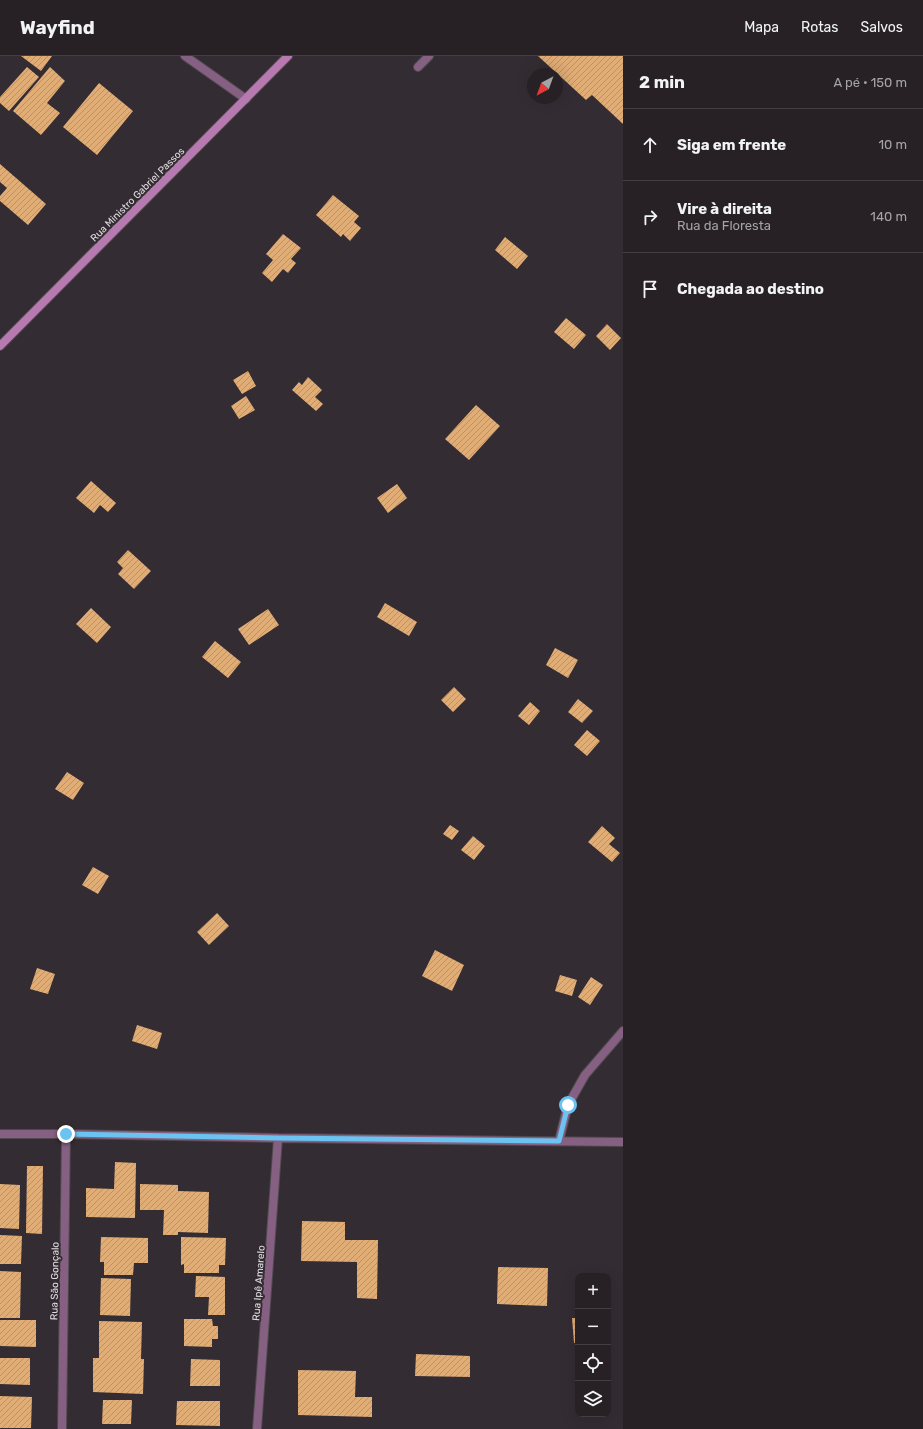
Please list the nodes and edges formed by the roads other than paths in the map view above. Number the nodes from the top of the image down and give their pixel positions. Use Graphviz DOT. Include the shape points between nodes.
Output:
graph roads {
  1 [pos="288,56"];
  2 [pos="429,56"];
  3 [pos="189,57"];
  4 [pos="418,67"];
  5 [pos="246,99"];
  6 [pos="0,346"];
  7 [pos="623,1031"];
  8 [pos="0,1134"];
  9 [pos="66,1134"];
  10 [pos="278,1138"];
  11 [pos="559,1141"];
  12 [pos="623,1142"];
  13 [pos="62,1429"];
  14 [pos="257,1429"];
  1 -- 5 [label="main road, Rua Ministro Gabriel Passos"];
  2 -- 4 [label="street"];
  3 -- 5 [label="street"];
  5 -- 6 [label="main road, Rua Ministro Gabriel Passos"];
  7 -- 11 [label="street" via="585,1075 568,1105"];
  8 -- 9 [label="street"];
  9 -- 10 [label="street"];
  9 -- 13 [label="street, Rua São Gonçalo"];
  10 -- 11 [label="street"];
  10 -- 14 [label="street, Rua Ipê Amarelo"];
  11 -- 12 [label="street"];
}
